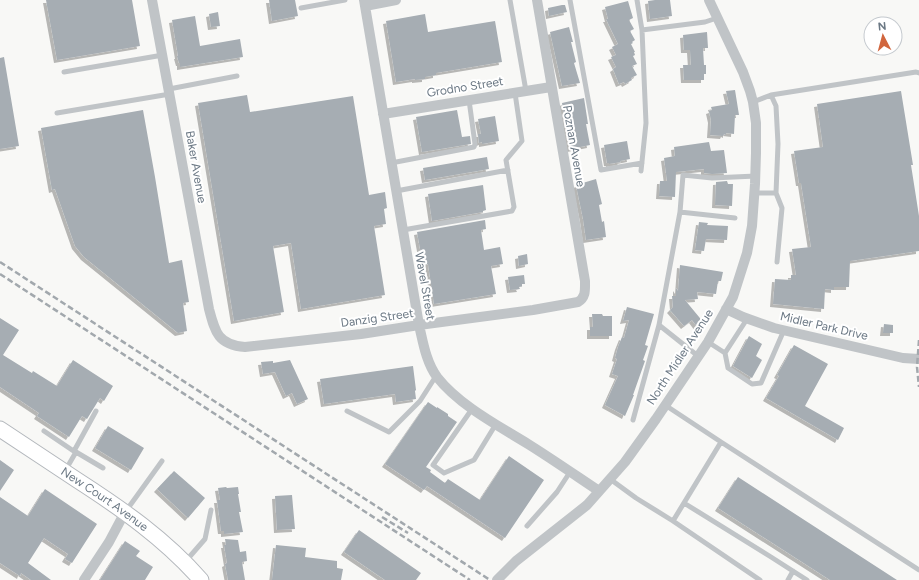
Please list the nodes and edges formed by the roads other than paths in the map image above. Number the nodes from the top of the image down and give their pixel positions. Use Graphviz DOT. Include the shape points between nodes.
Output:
graph roads {
  1 [pos="152,0"];
  2 [pos="346,0"];
  3 [pos="396,0"];
  4 [pos="510,0"];
  5 [pos="537,0"];
  6 [pos="570,0"];
  7 [pos="638,0"];
  8 [pos="709,0"];
  9 [pos="364,3"];
  10 [pos="301,8"];
  11 [pos="717,18"];
  12 [pos="642,30"];
  13 [pos="162,55"];
  14 [pos="64,72"];
  15 [pos="919,73"];
  16 [pos="237,76"];
  17 [pos="551,87"];
  18 [pos="526,91"];
  19 [pos="169,92"];
  20 [pos="515,93"];
  21 [pos="771,95"];
  22 [pos="469,100"];
  23 [pos="753,102"];
  24 [pos="57,113"];
  25 [pos="383,114"];
  26 [pos="391,163"];
  27 [pos="642,163"];
  28 [pos="508,170"];
  29 [pos="641,171"];
  30 [pos="756,176"];
  31 [pos="396,191"];
  32 [pos="755,193"];
  33 [pos="776,193"];
  34 [pos="680,212"];
  35 [pos="735,218"];
  36 [pos="403,230"];
  37 [pos="777,262"];
  38 [pos="584,296"];
  39 [pos="726,309"];
  40 [pos="747,318"];
  41 [pos="419,325"];
  42 [pos="659,325"];
  43 [pos="784,330"];
  44 [pos="220,338"];
  45 [pos="708,342"];
  46 [pos="726,353"];
  47 [pos="698,356"];
  48 [pos="919,359"];
  49 [pos="436,376"];
  50 [pos="665,405"];
  51 [pos="472,408"];
  52 [pos="96,411"];
  53 [pos="347,411"];
  54 [pos="633,420"];
  55 [pos="496,424"];
  56 [pos="0,429"];
  57 [pos="44,431"];
  58 [pos="721,442"];
  59 [pos="75,452"];
  60 [pos="162,462"];
  61 [pos="103,468"];
  62 [pos="65,472"];
  63 [pos="570,472"];
  64 [pos="610,479"];
  65 [pos="599,491"];
  66 [pos="684,503"];
  67 [pos="211,510"];
  68 [pos="125,512"];
  69 [pos="673,521"];
  70 [pos="527,526"];
  71 [pos="185,562"];
  72 [pos="919,570"];
  73 [pos="793,571"];
  74 [pos="84,580"];
  75 [pos="200,580"];
  76 [pos="497,580"];
  77 [pos="760,580"];
  78 [pos="788,580"];
  79 [pos="807,580"];
  1 -- 13 [label="street, Baker Avenue"];
  2 -- 10 [label="lane"];
  3 -- 9 [label="street"];
  4 -- 18 [label="lane"];
  5 -- 17 [label="street, Poznan Avenue"];
  6 -- 27 [label="lane" via="601,170"];
  7 -- 12 [label="lane"];
  8 -- 11 [label="street, North Midler Avenue"];
  9 -- 25 [label="street, Wavel Street"];
  11 -- 12 [label="lane" via="706,22"];
  11 -- 23 [label="street, North Midler Avenue" via="743,72"];
  12 -- 27 [label="lane" via="646,123"];
  13 -- 14 [label="lane"];
  13 -- 19 [label="street, Baker Avenue"];
  15 -- 21 [label="lane"];
  16 -- 19 [label="lane"];
  17 -- 18 [label="street, Grodno Street"];
  17 -- 38 [label="street, Poznan Avenue" via="585,281"];
  18 -- 20 [label="street, Grodno Street"];
  19 -- 24 [label="lane"];
  19 -- 44 [label="street, Baker Avenue" via="208,309 214,329"];
  20 -- 22 [label="street, Grodno Street"];
  20 -- 28 [label="lane" via="522,141 506,160"];
  21 -- 23 [label="lane"];
  21 -- 33 [label="lane" via="776,106 778,144"];
  22 -- 25 [label="street, Grodno Street"];
  22 -- 26 [label="lane" via="474,148"];
  23 -- 30 [label="street, North Midler Avenue" via="756,123"];
  25 -- 26 [label="street, Wavel Street"];
  26 -- 31 [label="street, Wavel Street"];
  27 -- 29 [label="lane"];
  28 -- 31 [label="lane"];
  28 -- 36 [label="lane" via="514,207 512,211"];
  30 -- 32 [label="street, North Midler Avenue"];
  30 -- 34 [label="lane" via="712,178 683,175"];
  31 -- 36 [label="street, Wavel Street"];
  32 -- 33 [label="lane"];
  32 -- 39 [label="street, North Midler Avenue" via="747,254 733,297"];
  33 -- 37 [label="lane" via="782,208"];
  34 -- 35 [label="lane"];
  34 -- 42 [label="lane"];
  36 -- 41 [label="street, Wavel Street"];
  38 -- 41 [label="street, Danzig Street" via="578,302 540,309"];
  39 -- 40 [label="street, Midler Park Drive"];
  39 -- 45 [label="street, North Midler Avenue"];
  40 -- 43 [label="street, Midler Park Drive"];
  40 -- 46 [label="lane"];
  41 -- 44 [label="street, Danzig Street" via="245,347 227,343"];
  41 -- 49 [label="street, Wavel Street" via="424,348"];
  42 -- 47 [label="lane"];
  42 -- 54 [label="lane"];
  43 -- 46 [label="lane" via="761,383 752,384 728,368"];
  43 -- 48 [label="street, Midler Park Drive" via="903,358"];
  45 -- 46 [label="lane"];
  45 -- 47 [label="street, North Midler Avenue"];
  47 -- 50 [label="street, North Midler Avenue"];
  49 -- 51 [label="street, Wavel Street" via="452,394"];
  49 -- 53 [label="lane" via="420,401 389,432"];
  50 -- 58 [label="lane"];
  50 -- 64 [label="street, North Midler Avenue"];
  51 -- 55 [label="street, Wavel Street"];
  51 -- 55 [label="lane" via="433,465 444,473 474,460"];
  52 -- 59 [label="lane"];
  55 -- 63 [label="street, Wavel Street"];
  56 -- 62 [label="main road, New Court Avenue"];
  57 -- 59 [label="lane"];
  58 -- 66 [label="lane"];
  58 -- 72 [label="lane"];
  59 -- 61 [label="lane"];
  59 -- 62 [label="lane"];
  60 -- 68 [label="lane"];
  62 -- 68 [label="main road, New Court Avenue"];
  63 -- 65 [label="street, Wavel Street"];
  63 -- 70 [label="lane" via="557,492"];
  64 -- 65 [label="street, North Midler Avenue"];
  64 -- 69 [label="lane"];
  65 -- 76 [label="street, North Midler Avenue" via="587,505 516,561"];
  66 -- 69 [label="lane"];
  66 -- 73 [label="lane"];
  67 -- 71 [label="lane" via="205,539"];
  68 -- 71 [label="main road, New Court Avenue"];
  68 -- 74 [label="street"];
  69 -- 77 [label="lane"];
  71 -- 75 [label="main road, New Court Avenue"];
  73 -- 78 [label="lane"];
  73 -- 79 [label="lane"];
}
